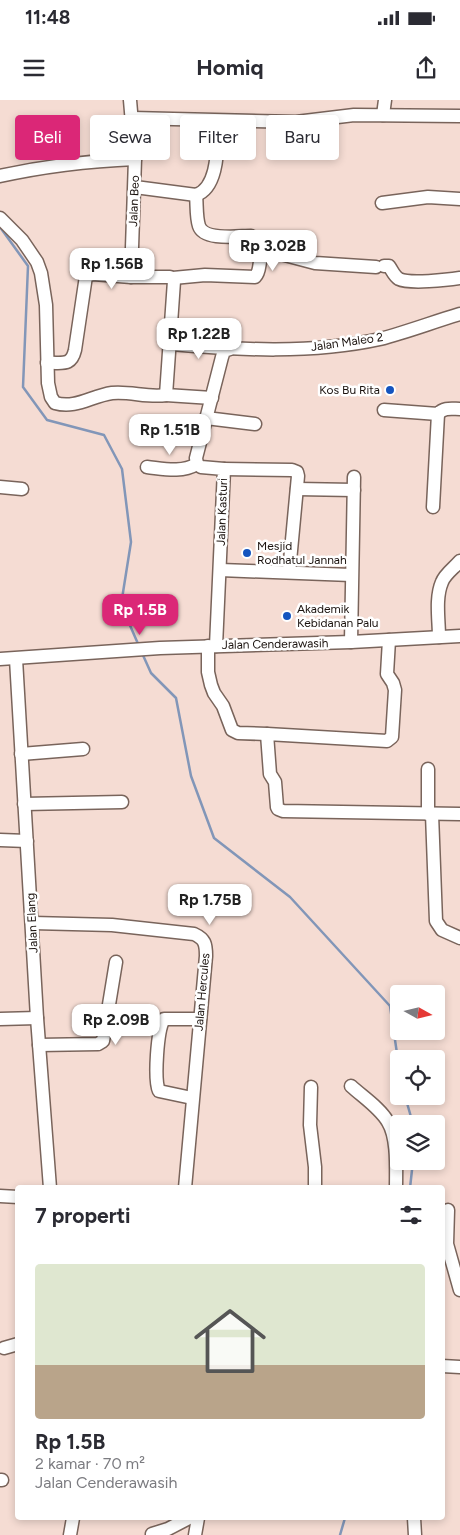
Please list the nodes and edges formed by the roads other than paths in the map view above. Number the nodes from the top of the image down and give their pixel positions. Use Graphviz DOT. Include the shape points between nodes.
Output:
graph roads {
  1 [pos="130,100"];
  2 [pos="385,100"];
  3 [pos="132,115"];
  4 [pos="383,115"];
  5 [pos="460,116"];
  6 [pos="256,121"];
  7 [pos="121,160"];
  8 [pos="135,160"];
  9 [pos="215,160"];
  10 [pos="0,176"];
  11 [pos="135,187"];
  12 [pos="196,195"];
  13 [pos="460,199"];
  14 [pos="382,204"];
  15 [pos="0,218"];
  16 [pos="251,236"];
  17 [pos="131,277"];
  18 [pos="173,278"];
  19 [pos="460,278"];
  20 [pos="460,314"];
  21 [pos="170,344"];
  22 [pos="230,349"];
  23 [pos="48,363"];
  24 [pos="166,395"];
  25 [pos="212,398"];
  26 [pos="460,409"];
  27 [pos="384,410"];
  28 [pos="438,414"];
  29 [pos="206,418"];
  30 [pos="255,424"];
  31 [pos="197,464"];
  32 [pos="147,467"];
  33 [pos="224,469"];
  34 [pos="0,487"];
  35 [pos="22,489"];
  36 [pos="297,489"];
  37 [pos="433,507"];
  38 [pos="460,561"];
  39 [pos="220,570"];
  40 [pos="289,572"];
  41 [pos="351,575"];
  42 [pos="460,636"];
  43 [pos="439,637"];
  44 [pos="389,640"];
  45 [pos="351,642"];
  46 [pos="212,646"];
  47 [pos="0,659"];
  48 [pos="16,659"];
  49 [pos="267,734"];
  50 [pos="83,748"];
  51 [pos="21,754"];
  52 [pos="428,769"];
  53 [pos="122,802"];
  54 [pos="24,804"];
  55 [pos="430,814"];
  56 [pos="460,814"];
  57 [pos="0,840"];
  58 [pos="27,841"];
  59 [pos="33,923"];
  60 [pos="460,938"];
  61 [pos="116,962"];
  62 [pos="37,1018"];
  63 [pos="0,1019"];
  64 [pos="200,1019"];
  65 [pos="39,1045"];
  66 [pos="351,1086"];
  67 [pos="310,1087"];
  68 [pos="192,1098"];
  69 [pos="50,1185"];
  70 [pos="185,1185"];
  71 [pos="315,1185"];
  72 [pos="396,1185"];
  73 [pos="0,1196"];
  74 [pos="15,1197"];
  75 [pos="450,1210"];
  76 [pos="460,1290"];
  77 [pos="15,1345"];
  78 [pos="4,1348"];
  79 [pos="445,1366"];
  80 [pos="460,1367"];
  81 [pos="73,1520"];
  82 [pos="185,1520"];
  83 [pos="198,1520"];
  84 [pos="414,1520"];
  85 [pos="152,1534"];
  86 [pos="70,1535"];
  87 [pos="195,1535"];
  88 [pos="415,1535"];
  1 -- 3 [label="street, Jalan Beo"];
  2 -- 4 [label="street"];
  4 -- 5 [label="street"];
  4 -- 6 [label="street" via="335,116 296,122"];
  7 -- 10 [label="street" via="27,169"];
  8 -- 11 [label="street, Jalan Beo"];
  9 -- 12 [label="street" via="210,184"];
  11 -- 12 [label="street"];
  11 -- 17 [label="street, Jalan Beo"];
  12 -- 16 [label="street" via="200,227 204,233"];
  13 -- 14 [label="street" via="428,197"];
  15 -- 23 [label="street" via="22,240 41,273 46,305"];
  17 -- 18 [label="street"];
  17 -- 23 [label="street" via="86,276 72,359"];
  18 -- 19 [label="street" via="205,275 255,277 264,252 315,263 389,266 399,279 406,280"];
  18 -- 21 [label="street"];
  20 -- 22 [label="street, Jalan Maleo 2" via="365,342"];
  21 -- 22 [label="street, Jalan Maleo 2"];
  21 -- 24 [label="street"];
  22 -- 25 [label="street" via="224,351"];
  23 -- 24 [label="street" via="51,397 61,405 80,404 110,393"];
  24 -- 25 [label="street"];
  25 -- 29 [label="street"];
  26 -- 28 [label="street" via="448,409"];
  27 -- 28 [label="street"];
  28 -- 37 [label="street"];
  29 -- 30 [label="street"];
  29 -- 31 [label="street"];
  31 -- 32 [label="street" via="176,470"];
  31 -- 33 [label="street, Jalan Kasturi"];
  33 -- 36 [label="street" via="295,470 298,474"];
  33 -- 39 [label="street, Jalan Kasturi"];
  34 -- 35 [label="street"];
  36 -- 40 [label="street"];
  36 -- 41 [label="street" via="354,484"];
  38 -- 43 [label="street" via="447,574 439,592"];
  39 -- 40 [label="street"];
  39 -- 46 [label="street, Jalan Kasturi"];
  40 -- 41 [label="street"];
  41 -- 45 [label="street"];
  42 -- 43 [label="street, Jalan Cenderawasih"];
  43 -- 44 [label="street, Jalan Cenderawasih"];
  44 -- 45 [label="street, Jalan Cenderawasih"];
  44 -- 49 [label="street" via="387,674 395,690 390,740"];
  45 -- 46 [label="street, Jalan Cenderawasih"];
  46 -- 48 [label="street, Jalan Cenderawasih"];
  46 -- 49 [label="street, Jalan Kasturi" via="208,672 211,685 232,730"];
  47 -- 48 [label="street, Jalan Cenderawasih"];
  48 -- 51 [label="street, Jalan Elang"];
  49 -- 55 [label="street" via="270,774 275,782 278,809"];
  50 -- 51 [label="street"];
  51 -- 54 [label="street, Jalan Elang"];
  52 -- 55 [label="street"];
  53 -- 54 [label="street"];
  54 -- 58 [label="street, Jalan Elang"];
  55 -- 56 [label="street"];
  55 -- 60 [label="street" via="436,921 442,930"];
  57 -- 58 [label="street"];
  58 -- 59 [label="street, Jalan Elang"];
  59 -- 62 [label="street, Jalan Elang"];
  59 -- 64 [label="street, Jalan Hercules" via="112,925 201,937 206,946 206,956"];
  61 -- 65 [label="street" via="104,1041 98,1044"];
  62 -- 63 [label="street"];
  62 -- 65 [label="street, Jalan Elang"];
  64 -- 68 [label="street, Jalan Hercules"];
  64 -- 68 [label="street" via="164,1020 159,1033 159,1091"];
  65 -- 69 [label="street, Jalan Elang"];
  66 -- 72 [label="street" via="382,1114 390,1126"];
  67 -- 71 [label="street"];
  68 -- 70 [label="street, Jalan Hercules"];
  73 -- 74 [label="street"];
  75 -- 76 [label="street" via="447,1244"];
  77 -- 78 [label="street"];
  79 -- 80 [label="street"];
  81 -- 86 [label="street"];
  82 -- 85 [label="street"];
  83 -- 87 [label="street"];
  84 -- 88 [label="street"];
}
